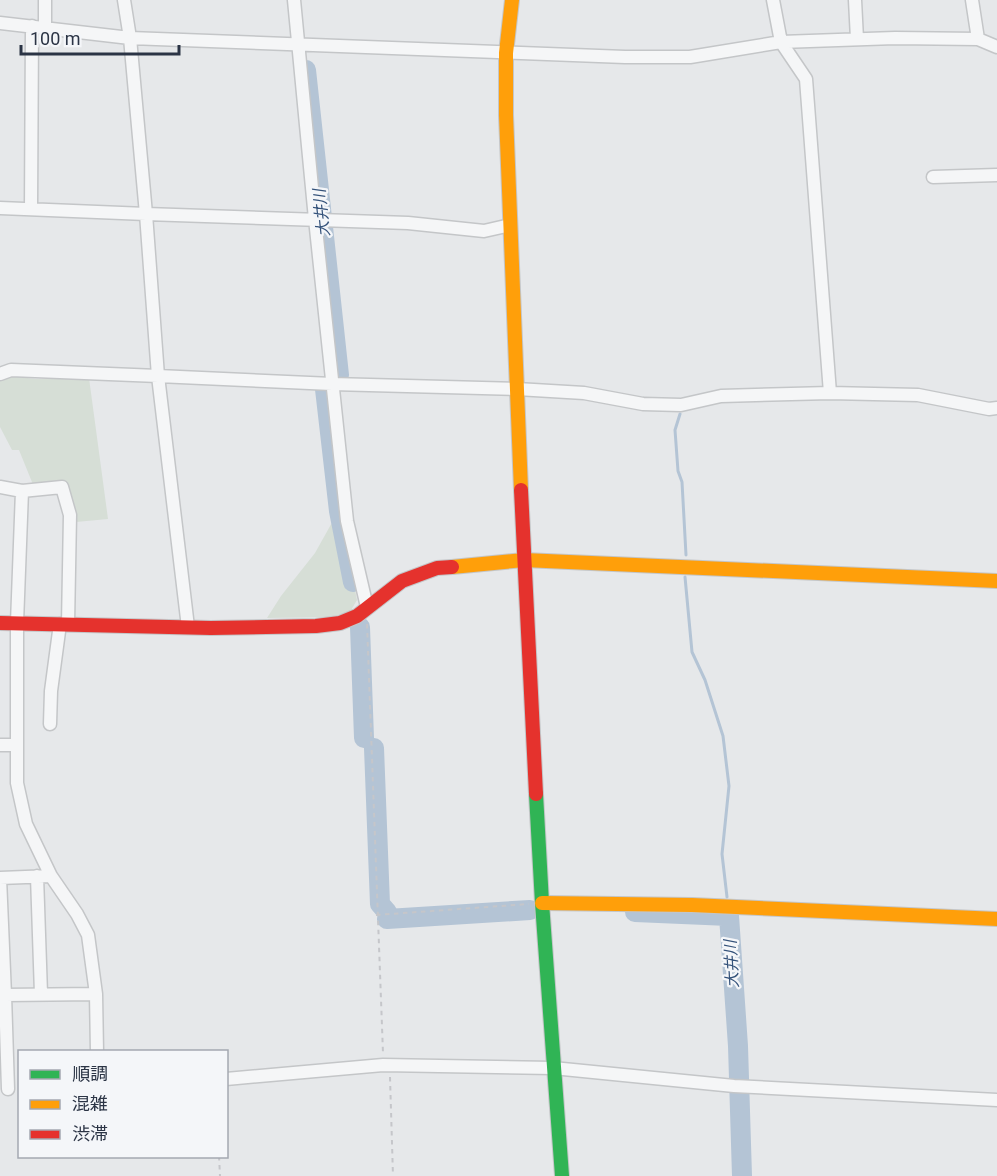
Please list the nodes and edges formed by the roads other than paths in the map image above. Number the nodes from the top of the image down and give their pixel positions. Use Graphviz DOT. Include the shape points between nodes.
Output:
graph roads {
  1 [pos="45,0"];
  2 [pos="124,0"];
  3 [pos="294,0"];
  4 [pos="512,0"];
  5 [pos="773,0"];
  6 [pos="855,0"];
  7 [pos="972,0"];
  8 [pos="0,23"];
  9 [pos="32,26"];
  10 [pos="45,28"];
  11 [pos="130,38"];
  12 [pos="856,39"];
  13 [pos="978,39"];
  14 [pos="781,42"];
  15 [pos="298,46"];
  16 [pos="997,47"];
  17 [pos="506,53"];
  18 [pos="997,175"];
  19 [pos="933,177"];
  20 [pos="0,208"];
  21 [pos="30,209"];
  22 [pos="146,214"];
  23 [pos="315,219"];
  24 [pos="510,225"];
  25 [pos="0,374"];
  26 [pos="158,376"];
  27 [pos="332,384"];
  28 [pos="517,389"];
  29 [pos="830,393"];
  30 [pos="997,408"];
  31 [pos="0,486"];
  32 [pos="22,490"];
  33 [pos="524,560"];
  34 [pos="997,580"];
  35 [pos="366,606"];
  36 [pos="0,623"];
  37 [pos="17,623"];
  38 [pos="64,624"];
  39 [pos="188,627"];
  40 [pos="50,724"];
  41 [pos="0,745"];
  42 [pos="17,745"];
  43 [pos="37,876"];
  44 [pos="51,876"];
  45 [pos="0,878"];
  46 [pos="542,903"];
  47 [pos="997,919"];
  48 [pos="42,994"];
  49 [pos="96,994"];
  50 [pos="2,995"];
  51 [pos="97,1050"];
  52 [pos="553,1068"];
  53 [pos="228,1078"];
  54 [pos="9,1089"];
  55 [pos="997,1100"];
  56 [pos="562,1176"];
  1 -- 10 [label="street"];
  2 -- 11 [label="street"];
  3 -- 15 [label="street"];
  4 -- 17 [label="street"];
  5 -- 14 [label="street"];
  6 -- 12 [label="street"];
  7 -- 13 [label="street"];
  8 -- 9 [label="street"];
  9 -- 10 [label="street"];
  9 -- 21 [label="street"];
  10 -- 11 [label="street"];
  11 -- 15 [label="street"];
  11 -- 22 [label="street"];
  12 -- 13 [label="street"];
  12 -- 14 [label="street"];
  13 -- 16 [label="street"];
  14 -- 17 [label="street" via="690,57"];
  14 -- 29 [label="street" via="806,79"];
  15 -- 17 [label="street"];
  15 -- 23 [label="street"];
  17 -- 24 [label="street"];
  18 -- 19 [label="street"];
  20 -- 21 [label="street"];
  21 -- 22 [label="street"];
  22 -- 23 [label="street"];
  22 -- 26 [label="street"];
  23 -- 24 [label="street" via="484,231"];
  23 -- 27 [label="street"];
  24 -- 28 [label="street"];
  25 -- 26 [label="street" via="11,370"];
  26 -- 27 [label="street"];
  26 -- 39 [label="street"];
  27 -- 28 [label="street"];
  27 -- 35 [label="street" via="347,521"];
  28 -- 29 [label="street" via="681,405 721,396"];
  28 -- 33 [label="street"];
  29 -- 30 [label="street" via="918,395"];
  31 -- 32 [label="street"];
  32 -- 37 [label="street"];
  32 -- 38 [label="street" via="62,487 70,515"];
  33 -- 34 [label="street"];
  33 -- 35 [label="street" via="436,568 402,580"];
  33 -- 46 [label="street"];
  35 -- 39 [label="street" via="357,616 332,624"];
  36 -- 37 [label="street"];
  37 -- 38 [label="street"];
  37 -- 42 [label="street"];
  38 -- 39 [label="street"];
  38 -- 40 [label="street" via="51,691"];
  41 -- 42 [label="street"];
  42 -- 44 [label="street" via="17,783 26,824"];
  43 -- 44 [label="street"];
  43 -- 45 [label="street"];
  43 -- 48 [label="street"];
  44 -- 49 [label="street" via="88,935"];
  45 -- 50 [label="street"];
  46 -- 47 [label="street" via="692,905"];
  46 -- 52 [label="street"];
  48 -- 49 [label="street"];
  48 -- 50 [label="street"];
  49 -- 51 [label="street"];
  50 -- 54 [label="street"];
  52 -- 53 [label="street" via="387,1066"];
  52 -- 55 [label="street" via="738,1086"];
  52 -- 56 [label="street"];
}
